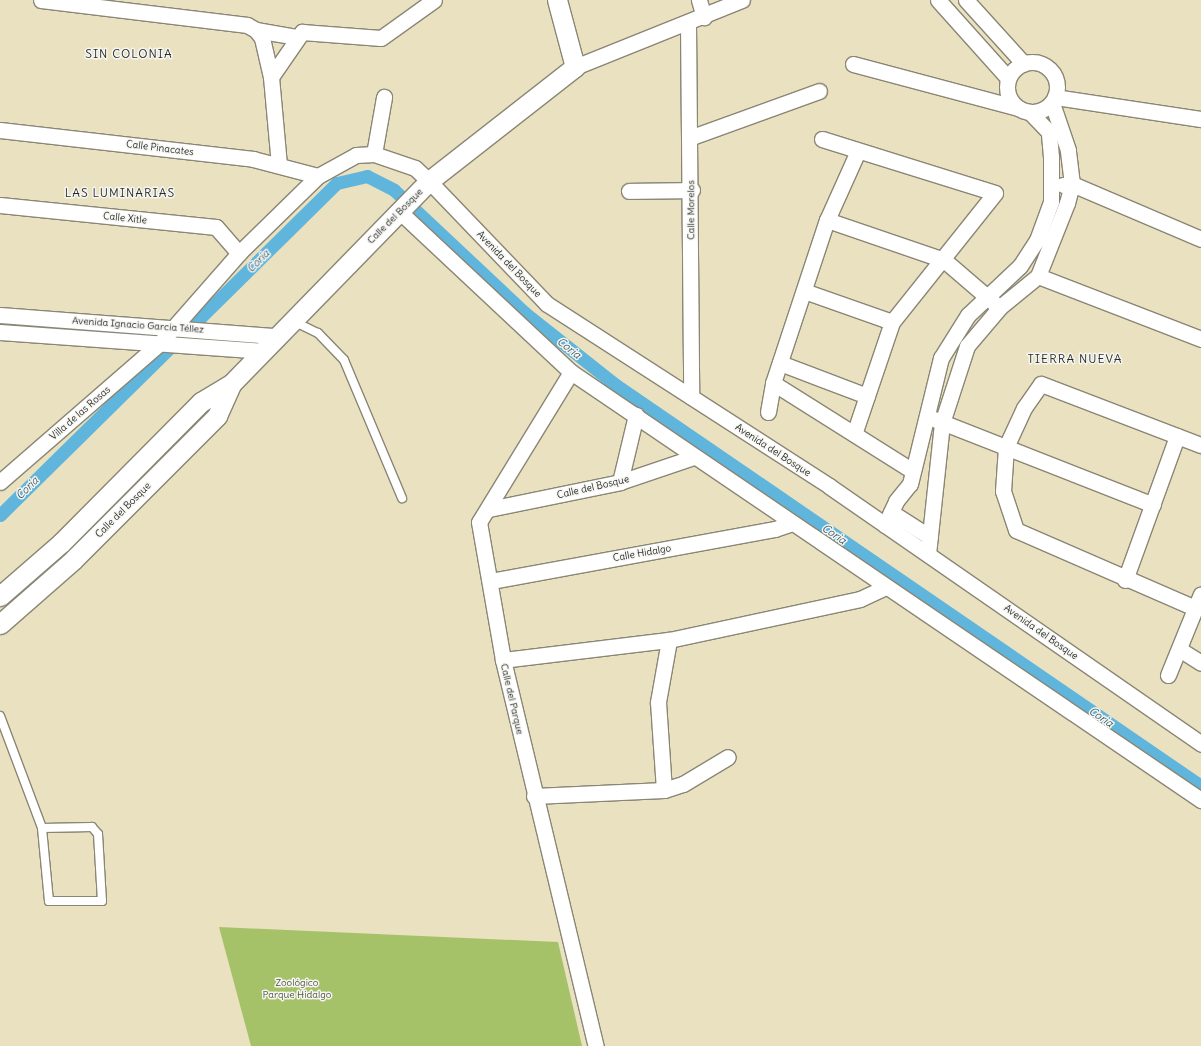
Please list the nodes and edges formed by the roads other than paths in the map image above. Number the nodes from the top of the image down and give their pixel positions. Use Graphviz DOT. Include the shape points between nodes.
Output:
graph roads {
  1 [pos="41,0"];
  2 [pos="434,0"];
  3 [pos="557,0"];
  4 [pos="699,0"];
  5 [pos="742,0"];
  6 [pos="938,0"];
  7 [pos="971,1"];
  8 [pos="704,18"];
  9 [pos="951,18"];
  10 [pos="688,23"];
  11 [pos="256,30"];
  12 [pos="297,37"];
  13 [pos="853,64"];
  14 [pos="1024,64"];
  15 [pos="575,66"];
  16 [pos="271,77"];
  17 [pos="1008,78"];
  18 [pos="819,91"];
  19 [pos="384,97"];
  20 [pos="1054,100"];
  21 [pos="1024,110"];
  22 [pos="1201,118"];
  23 [pos="0,130"];
  24 [pos="692,137"];
  25 [pos="822,139"];
  26 [pos="858,151"];
  27 [pos="374,154"];
  28 [pos="356,155"];
  29 [pos="279,165"];
  30 [pos="318,176"];
  31 [pos="1072,184"];
  32 [pos="1052,186"];
  33 [pos="692,190"];
  34 [pos="629,191"];
  35 [pos="413,198"];
  36 [pos="0,205"];
  37 [pos="827,220"];
  38 [pos="1201,239"];
  39 [pos="239,253"];
  40 [pos="944,260"];
  41 [pos="1038,276"];
  42 [pos="804,291"];
  43 [pos="986,298"];
  44 [pos="1000,307"];
  45 [pos="0,315"];
  46 [pos="291,320"];
  47 [pos="892,322"];
  48 [pos="182,328"];
  49 [pos="0,332"];
  50 [pos="276,336"];
  51 [pos="1201,339"];
  52 [pos="166,344"];
  53 [pos="264,351"];
  54 [pos="780,363"];
  55 [pos="571,372"];
  56 [pos="773,383"];
  57 [pos="231,384"];
  58 [pos="867,396"];
  59 [pos="691,397"];
  60 [pos="768,412"];
  61 [pos="636,415"];
  62 [pos="924,415"];
  63 [pos="942,423"];
  64 [pos="854,434"];
  65 [pos="1177,436"];
  66 [pos="1201,445"];
  67 [pos="1006,447"];
  68 [pos="694,457"];
  69 [pos="911,470"];
  70 [pos="0,482"];
  71 [pos="620,482"];
  72 [pos="402,498"];
  73 [pos="1153,505"];
  74 [pos="489,508"];
  75 [pos="888,518"];
  76 [pos="792,523"];
  77 [pos="930,538"];
  78 [pos="928,554"];
  79 [pos="1125,580"];
  80 [pos="491,581"];
  81 [pos="886,587"];
  82 [pos="1201,594"];
  83 [pos="0,596"];
  84 [pos="1196,616"];
  85 [pos="0,624"];
  86 [pos="669,640"];
  87 [pos="1179,649"];
  88 [pos="504,660"];
  89 [pos="1201,663"];
  90 [pos="1168,675"];
  91 [pos="0,716"];
  92 [pos="1201,744"];
  93 [pos="728,757"];
  94 [pos="664,790"];
  95 [pos="534,796"];
  96 [pos="1201,800"];
  97 [pos="42,828"];
  98 [pos="596,1046"];
  1 -- 11 [label="street" via="247,25"];
  2 -- 12 [label="street" via="386,37 309,31"];
  3 -- 15 [label="street"];
  4 -- 8 [label="street"];
  5 -- 8 [label="street"];
  6 -- 9 [label="street"];
  7 -- 9 [label="street"];
  7 -- 14 [label="street"];
  8 -- 10 [label="street"];
  9 -- 17 [label="street"];
  10 -- 15 [label="street"];
  10 -- 24 [label="street, Calle Morelos"];
  11 -- 12 [label="street"];
  11 -- 16 [label="street" via="262,38"];
  12 -- 16 [label="street"];
  13 -- 21 [label="street"];
  14 -- 17 [label="street"];
  14 -- 20 [label="street" via="1033,61 1049,67 1057,81"];
  15 -- 35 [label="street, Calle del Bosque"];
  16 -- 29 [label="street"];
  17 -- 21 [label="street" via="1008,95"];
  18 -- 24 [label="street"];
  19 -- 27 [label="street"];
  20 -- 21 [label="street" via="1043,110"];
  20 -- 22 [label="street"];
  20 -- 31 [label="street" via="1068,150"];
  21 -- 32 [label="street" via="1048,132"];
  23 -- 29 [label="street, Calle Pinacates"];
  24 -- 33 [label="street, Calle Morelos"];
  25 -- 26 [label="street"];
  26 -- 37 [label="street"];
  26 -- 40 [label="street" via="995,193"];
  27 -- 28 [label="street, Avenida del Bosque"];
  27 -- 35 [label="street, Avenida del Bosque" via="415,168"];
  28 -- 30 [label="street, Villa de las Rosas"];
  29 -- 30 [label="street, Calle Pinacates"];
  30 -- 39 [label="street, Villa de las Rosas"];
  31 -- 32 [label="street"];
  31 -- 38 [label="street"];
  31 -- 41 [label="street" via="1054,243"];
  32 -- 43 [label="street" via="1050,202 1037,240 1020,266"];
  33 -- 34 [label="street"];
  33 -- 59 [label="street, Calle Morelos"];
  35 -- 46 [label="street, Calle del Bosque"];
  35 -- 55 [label="street"];
  35 -- 59 [label="street, Avenida del Bosque" via="547,304"];
  36 -- 39 [label="street, Calle Xitle" via="216,227"];
  37 -- 40 [label="street"];
  37 -- 42 [label="street"];
  39 -- 48 [label="street, Villa de las Rosas"];
  40 -- 43 [label="street"];
  40 -- 47 [label="street"];
  41 -- 44 [label="street"];
  41 -- 51 [label="street"];
  42 -- 47 [label="street"];
  42 -- 54 [label="street"];
  43 -- 44 [label="street"];
  43 -- 62 [label="street" via="968,315 941,358"];
  44 -- 63 [label="street" via="967,346"];
  45 -- 48 [label="street, Avenida Ignacio García Téllez"];
  46 -- 50 [label="street, Calle del Bosque"];
  46 -- 72 [label="lane" via="318,333 344,360"];
  47 -- 58 [label="street"];
  48 -- 50 [label="street, Avenida Ignacio García Téllez"];
  48 -- 52 [label="street, Villa de las Rosas"];
  49 -- 52 [label="street, Avenida Ignacio García Téllez"];
  50 -- 53 [label="street, Calle del Bosque"];
  52 -- 53 [label="street, Avenida Ignacio García Téllez"];
  52 -- 70 [label="street, Villa de las Rosas"];
  53 -- 57 [label="street, Calle del Bosque"];
  54 -- 56 [label="street"];
  54 -- 58 [label="street"];
  55 -- 61 [label="street"];
  55 -- 74 [label="street, Calle del Parque"];
  56 -- 60 [label="street"];
  56 -- 64 [label="street"];
  57 -- 83 [label="street, Calle del Bosque" via="202,402 60,543"];
  57 -- 85 [label="street, Calle del Bosque" via="217,416 73,560"];
  58 -- 64 [label="street"];
  59 -- 75 [label="street, Avenida del Bosque"];
  61 -- 68 [label="street"];
  61 -- 71 [label="street"];
  62 -- 63 [label="street"];
  62 -- 69 [label="street"];
  63 -- 67 [label="street"];
  63 -- 77 [label="street"];
  64 -- 69 [label="street"];
  65 -- 66 [label="street"];
  65 -- 67 [label="street" via="1041,384 1024,408"];
  65 -- 73 [label="street"];
  67 -- 73 [label="street"];
  67 -- 79 [label="street" via="1004,491 1016,530"];
  68 -- 71 [label="street, Calle del Bosque"];
  68 -- 76 [label="street"];
  69 -- 75 [label="street" via="910,484"];
  71 -- 74 [label="street, Calle del Bosque"];
  73 -- 79 [label="street"];
  74 -- 80 [label="street, Calle del Parque" via="479,522"];
  75 -- 77 [label="street"];
  75 -- 78 [label="street, Avenida del Bosque"];
  76 -- 80 [label="street, Calle Hidalgo" via="775,529"];
  76 -- 81 [label="street"];
  77 -- 78 [label="street"];
  78 -- 92 [label="street, Avenida del Bosque"];
  79 -- 84 [label="street"];
  80 -- 88 [label="street, Calle del Parque"];
  81 -- 86 [label="street" via="860,599"];
  81 -- 96 [label="street"];
  82 -- 84 [label="street"];
  84 -- 87 [label="street"];
  86 -- 88 [label="street"];
  86 -- 94 [label="street" via="658,702"];
  87 -- 89 [label="street"];
  87 -- 90 [label="street"];
  88 -- 95 [label="street, Calle del Parque"];
  91 -- 97 [label="lane"];
  93 -- 94 [label="street" via="683,784"];
  94 -- 95 [label="street"];
  95 -- 98 [label="street, Calle del Parque"];
  97 -- 97 [label="lane" via="49,901 102,901 98,834 92,827"];
}
